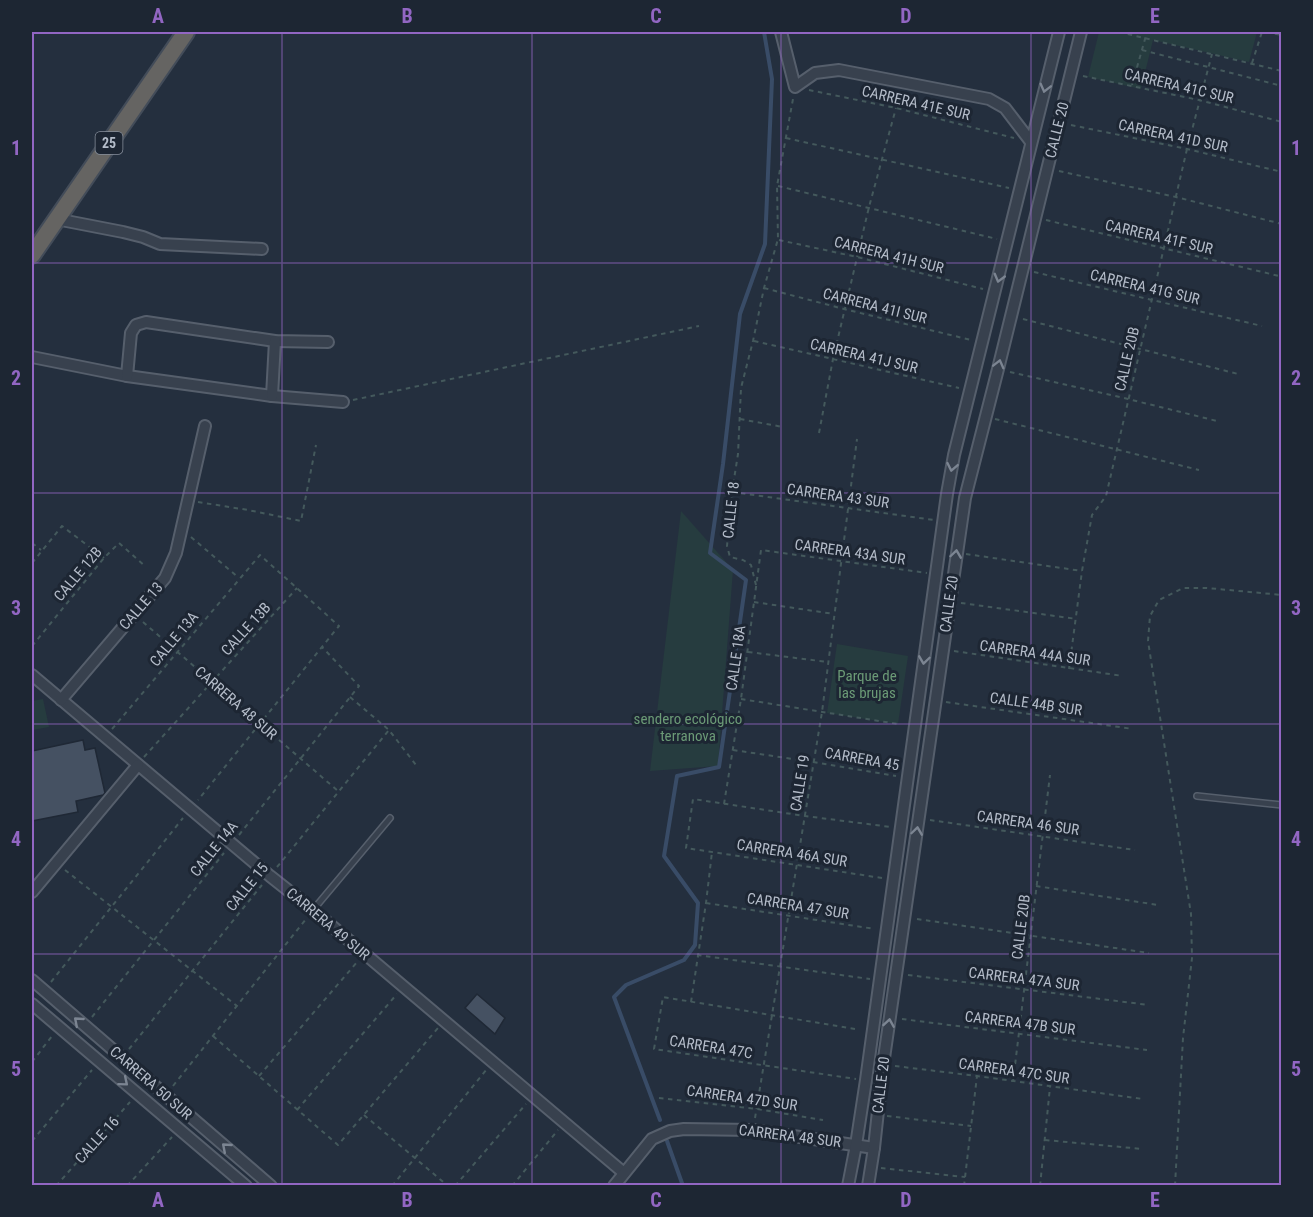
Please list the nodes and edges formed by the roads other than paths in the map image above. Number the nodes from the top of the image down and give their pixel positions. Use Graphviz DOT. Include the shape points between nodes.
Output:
graph roads {
  1 [pos="186,32"];
  2 [pos="781,32"];
  3 [pos="1059,32"];
  4 [pos="1081,32"];
  5 [pos="1031,142"];
  6 [pos="56,219"];
  7 [pos="262,249"];
  8 [pos="32,255"];
  9 [pos="275,341"];
  10 [pos="328,342"];
  11 [pos="32,357"];
  12 [pos="127,376"];
  13 [pos="272,396"];
  14 [pos="343,402"];
  15 [pos="205,426"];
  16 [pos="32,675"];
  17 [pos="61,700"];
  18 [pos="138,765"];
  19 [pos="1197,796"];
  20 [pos="1281,805"];
  21 [pos="390,818"];
  22 [pos="32,892"];
  23 [pos="313,910"];
  24 [pos="32,981"];
  25 [pos="32,1004"];
  26 [pos="856,1145"];
  27 [pos="874,1148"];
  28 [pos="624,1173"];
  29 [pos="246,1185"];
  30 [pos="271,1185"];
  31 [pos="614,1185"];
  32 [pos="848,1185"];
  33 [pos="868,1185"];
  1 -- 6 [label="highway, 25"];
  2 -- 5 [label="street" via="795,87 815,73 839,70 989,99 1005,108"];
  3 -- 5 [label="street, CALLE 20, one-way"];
  27 -- 4 [label="street, CALLE 20, one-way" via="965,498"];
  5 -- 26 [label="street, CALLE 20, one-way" via="954,455 942,521"];
  6 -- 7 [label="street" via="133,234 160,244"];
  6 -- 8 [label="highway, 25"];
  9 -- 10 [label="street"];
  9 -- 12 [label="street" via="146,322 136,325 131,333"];
  9 -- 13 [label="street"];
  11 -- 12 [label="street"];
  12 -- 13 [label="street"];
  13 -- 14 [label="street"];
  15 -- 17 [label="street, CALLE 13" via="176,553 165,578"];
  16 -- 17 [label="street, CARRERA 49 SUR"];
  17 -- 18 [label="street, CARRERA 49 SUR"];
  18 -- 22 [label="street"];
  18 -- 23 [label="street, CARRERA 49 SUR"];
  19 -- 20 [label="lane"];
  21 -- 23 [label="lane"];
  23 -- 28 [label="street, CARRERA 49 SUR"];
  30 -- 24 [label="street, CARRERA 50 SUR, one-way"];
  25 -- 29 [label="street, CARRERA 50 SUR, one-way"];
  26 -- 27 [label="street, CARRERA 48 SUR"];
  26 -- 28 [label="street, CARRERA 48 SUR" via="753,1130 684,1129 652,1139"];
  26 -- 32 [label="street, CALLE 20"];
  27 -- 33 [label="street, CALLE 20"];
  28 -- 31 [label="street"];
}
